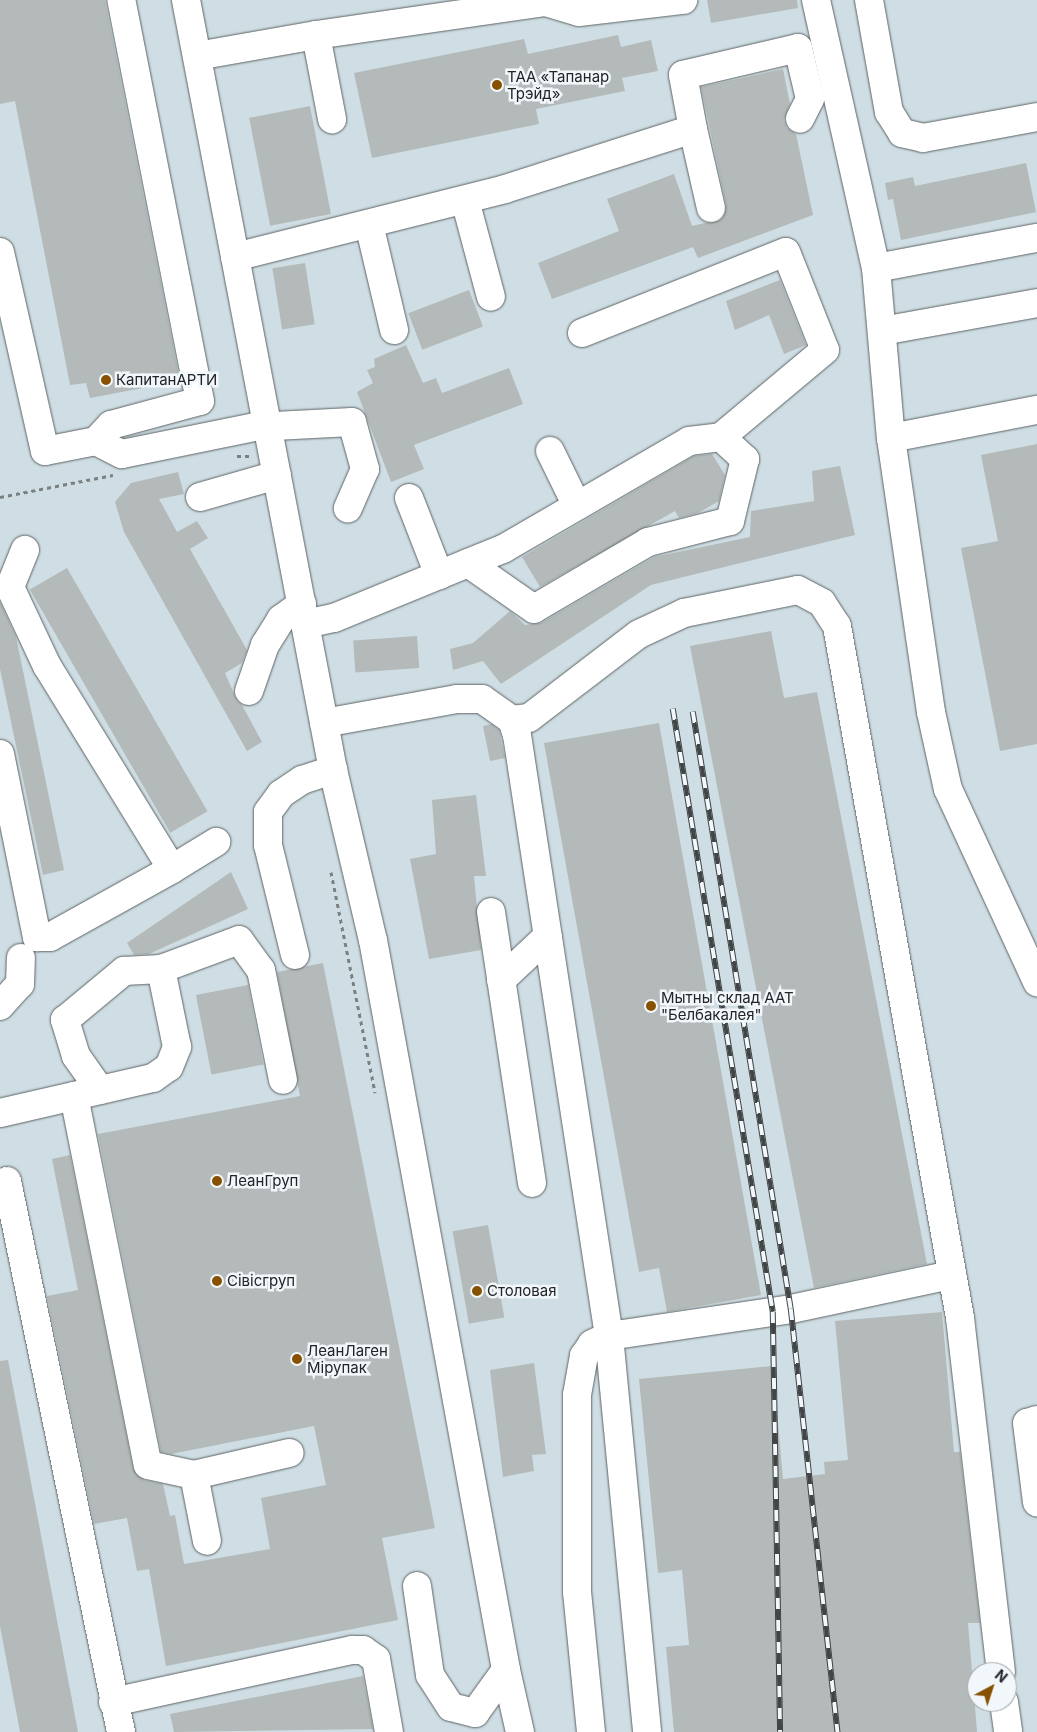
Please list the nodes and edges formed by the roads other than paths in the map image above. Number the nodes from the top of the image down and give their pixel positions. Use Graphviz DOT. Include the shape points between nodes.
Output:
graph roads {
  1 [pos="120,0"];
  2 [pos="186,0"];
  3 [pos="683,0"];
  4 [pos="816,0"];
  5 [pos="869,0"];
  6 [pos="577,6"];
  7 [pos="316,35"];
  8 [pos="197,56"];
  9 [pos="1037,117"];
  10 [pos="332,119"];
  11 [pos="800,119"];
  12 [pos="693,129"];
  13 [pos="465,200"];
  14 [pos="712,208"];
  15 [pos="369,224"];
  16 [pos="1037,238"];
  17 [pos="0,252"];
  18 [pos="236,257"];
  19 [pos="876,268"];
  20 [pos="491,297"];
  21 [pos="1037,303"];
  22 [pos="394,330"];
  23 [pos="882,331"];
  24 [pos="582,333"];
  25 [pos="1037,410"];
  26 [pos="268,426"];
  27 [pos="721,437"];
  28 [pos="891,438"];
  29 [pos="96,441"];
  30 [pos="550,451"];
  31 [pos="277,475"];
  32 [pos="200,497"];
  33 [pos="409,498"];
  34 [pos="577,506"];
  35 [pos="348,508"];
  36 [pos="25,550"];
  37 [pos="468,563"];
  38 [pos="439,575"];
  39 [pos="304,614"];
  40 [pos="249,691"];
  41 [pos="512,720"];
  42 [pos="324,723"];
  43 [pos="0,754"];
  44 [pos="333,770"];
  45 [pos="216,842"];
  46 [pos="172,869"];
  47 [pos="491,912"];
  48 [pos="548,936"];
  49 [pos="37,937"];
  50 [pos="295,955"];
  51 [pos="11,959"];
  52 [pos="160,969"];
  53 [pos="501,980"];
  54 [pos="1037,982"];
  55 [pos="0,1006"];
  56 [pos="283,1080"];
  57 [pos="87,1093"];
  58 [pos="0,1113"];
  59 [pos="7,1181"];
  60 [pos="532,1184"];
  61 [pos="951,1275"];
  62 [pos="610,1336"];
  63 [pos="1037,1420"];
  64 [pos="289,1453"];
  65 [pos="194,1475"];
  66 [pos="1037,1502"];
  67 [pos="207,1541"];
  68 [pos="418,1586"];
  69 [pos="1000,1662"];
  70 [pos="506,1670"];
  71 [pos="113,1702"];
  72 [pos="1005,1712"];
  73 [pos="477,1723"];
  74 [pos="121,1732"];
  75 [pos="389,1732"];
  76 [pos="520,1732"];
  77 [pos="591,1732"];
  78 [pos="647,1732"];
  79 [pos="1008,1732"];
  1 -- 29 [label="lane" via="200,401 111,425"];
  2 -- 8 [label="lane"];
  3 -- 6 [label="lane"];
  4 -- 19 [label="lane"];
  5 -- 9 [label="lane" via="889,112 902,133 923,138"];
  6 -- 7 [label="lane" via="546,2"];
  7 -- 8 [label="lane"];
  7 -- 10 [label="lane"];
  8 -- 18 [label="lane"];
  11 -- 12 [label="lane" via="810,99 798,48 683,75"];
  12 -- 13 [label="lane"];
  12 -- 14 [label="lane"];
  13 -- 15 [label="lane"];
  13 -- 20 [label="lane"];
  15 -- 18 [label="lane"];
  15 -- 22 [label="lane"];
  16 -- 19 [label="lane"];
  17 -- 29 [label="lane" via="45,451"];
  18 -- 26 [label="lane"];
  19 -- 23 [label="lane"];
  21 -- 23 [label="lane"];
  23 -- 28 [label="lane"];
  24 -- 27 [label="lane" via="786,252 825,350"];
  25 -- 28 [label="lane"];
  26 -- 29 [label="lane" via="122,454"];
  26 -- 31 [label="lane"];
  26 -- 35 [label="lane" via="352,422 365,469"];
  27 -- 34 [label="lane" via="688,441"];
  27 -- 37 [label="lane" via="745,459 730,522 648,542 534,609"];
  28 -- 54 [label="lane" via="931,712 948,789"];
  30 -- 34 [label="lane"];
  31 -- 32 [label="lane"];
  31 -- 39 [label="lane"];
  33 -- 38 [label="lane"];
  34 -- 37 [label="lane" via="503,549"];
  36 -- 46 [label="lane" via="10,587 42,658"];
  37 -- 38 [label="lane"];
  38 -- 39 [label="lane" via="334,618"];
  39 -- 40 [label="lane" via="281,619 265,645"];
  39 -- 42 [label="lane"];
  41 -- 42 [label="lane" via="482,699 457,699"];
  41 -- 48 [label="lane"];
  41 -- 61 [label="lane" via="529,718 639,634 684,613 798,590 822,603 837,626"];
  42 -- 44 [label="lane"];
  43 -- 49 [label="lane"];
  44 -- 50 [label="lane" via="302,780 281,794 268,812 268,845"];
  44 -- 70 [label="lane" via="373,940"];
  45 -- 46 [label="lane"];
  46 -- 49 [label="lane" via="50,936"];
  47 -- 53 [label="lane"];
  48 -- 53 [label="lane"];
  48 -- 62 [label="lane"];
  49 -- 51 [label="lane"];
  51 -- 55 [label="lane" via="20,984"];
  52 -- 56 [label="lane" via="239,940 261,970"];
  52 -- 57 [label="lane" via="177,1047 169,1067 153,1078"];
  52 -- 57 [label="lane" via="124,971 65,1020"];
  53 -- 60 [label="lane"];
  57 -- 58 [label="lane"];
  57 -- 65 [label="lane" via="148,1465"];
  59 -- 71 [label="lane"];
  61 -- 62 [label="lane" via="791,1309"];
  61 -- 69 [label="lane" via="960,1318"];
  62 -- 77 [label="lane" via="592,1344 584,1356 577,1395 577,1592"];
  62 -- 78 [label="lane"];
  63 -- 66 [label="lane" via="1027,1423"];
  64 -- 65 [label="lane"];
  65 -- 67 [label="lane"];
  68 -- 73 [label="lane" via="430,1674 450,1707"];
  70 -- 73 [label="lane"];
  70 -- 76 [label="lane"];
  71 -- 74 [label="lane"];
  71 -- 75 [label="lane" via="363,1650 376,1659"];
  72 -- 79 [label="lane"];
}
